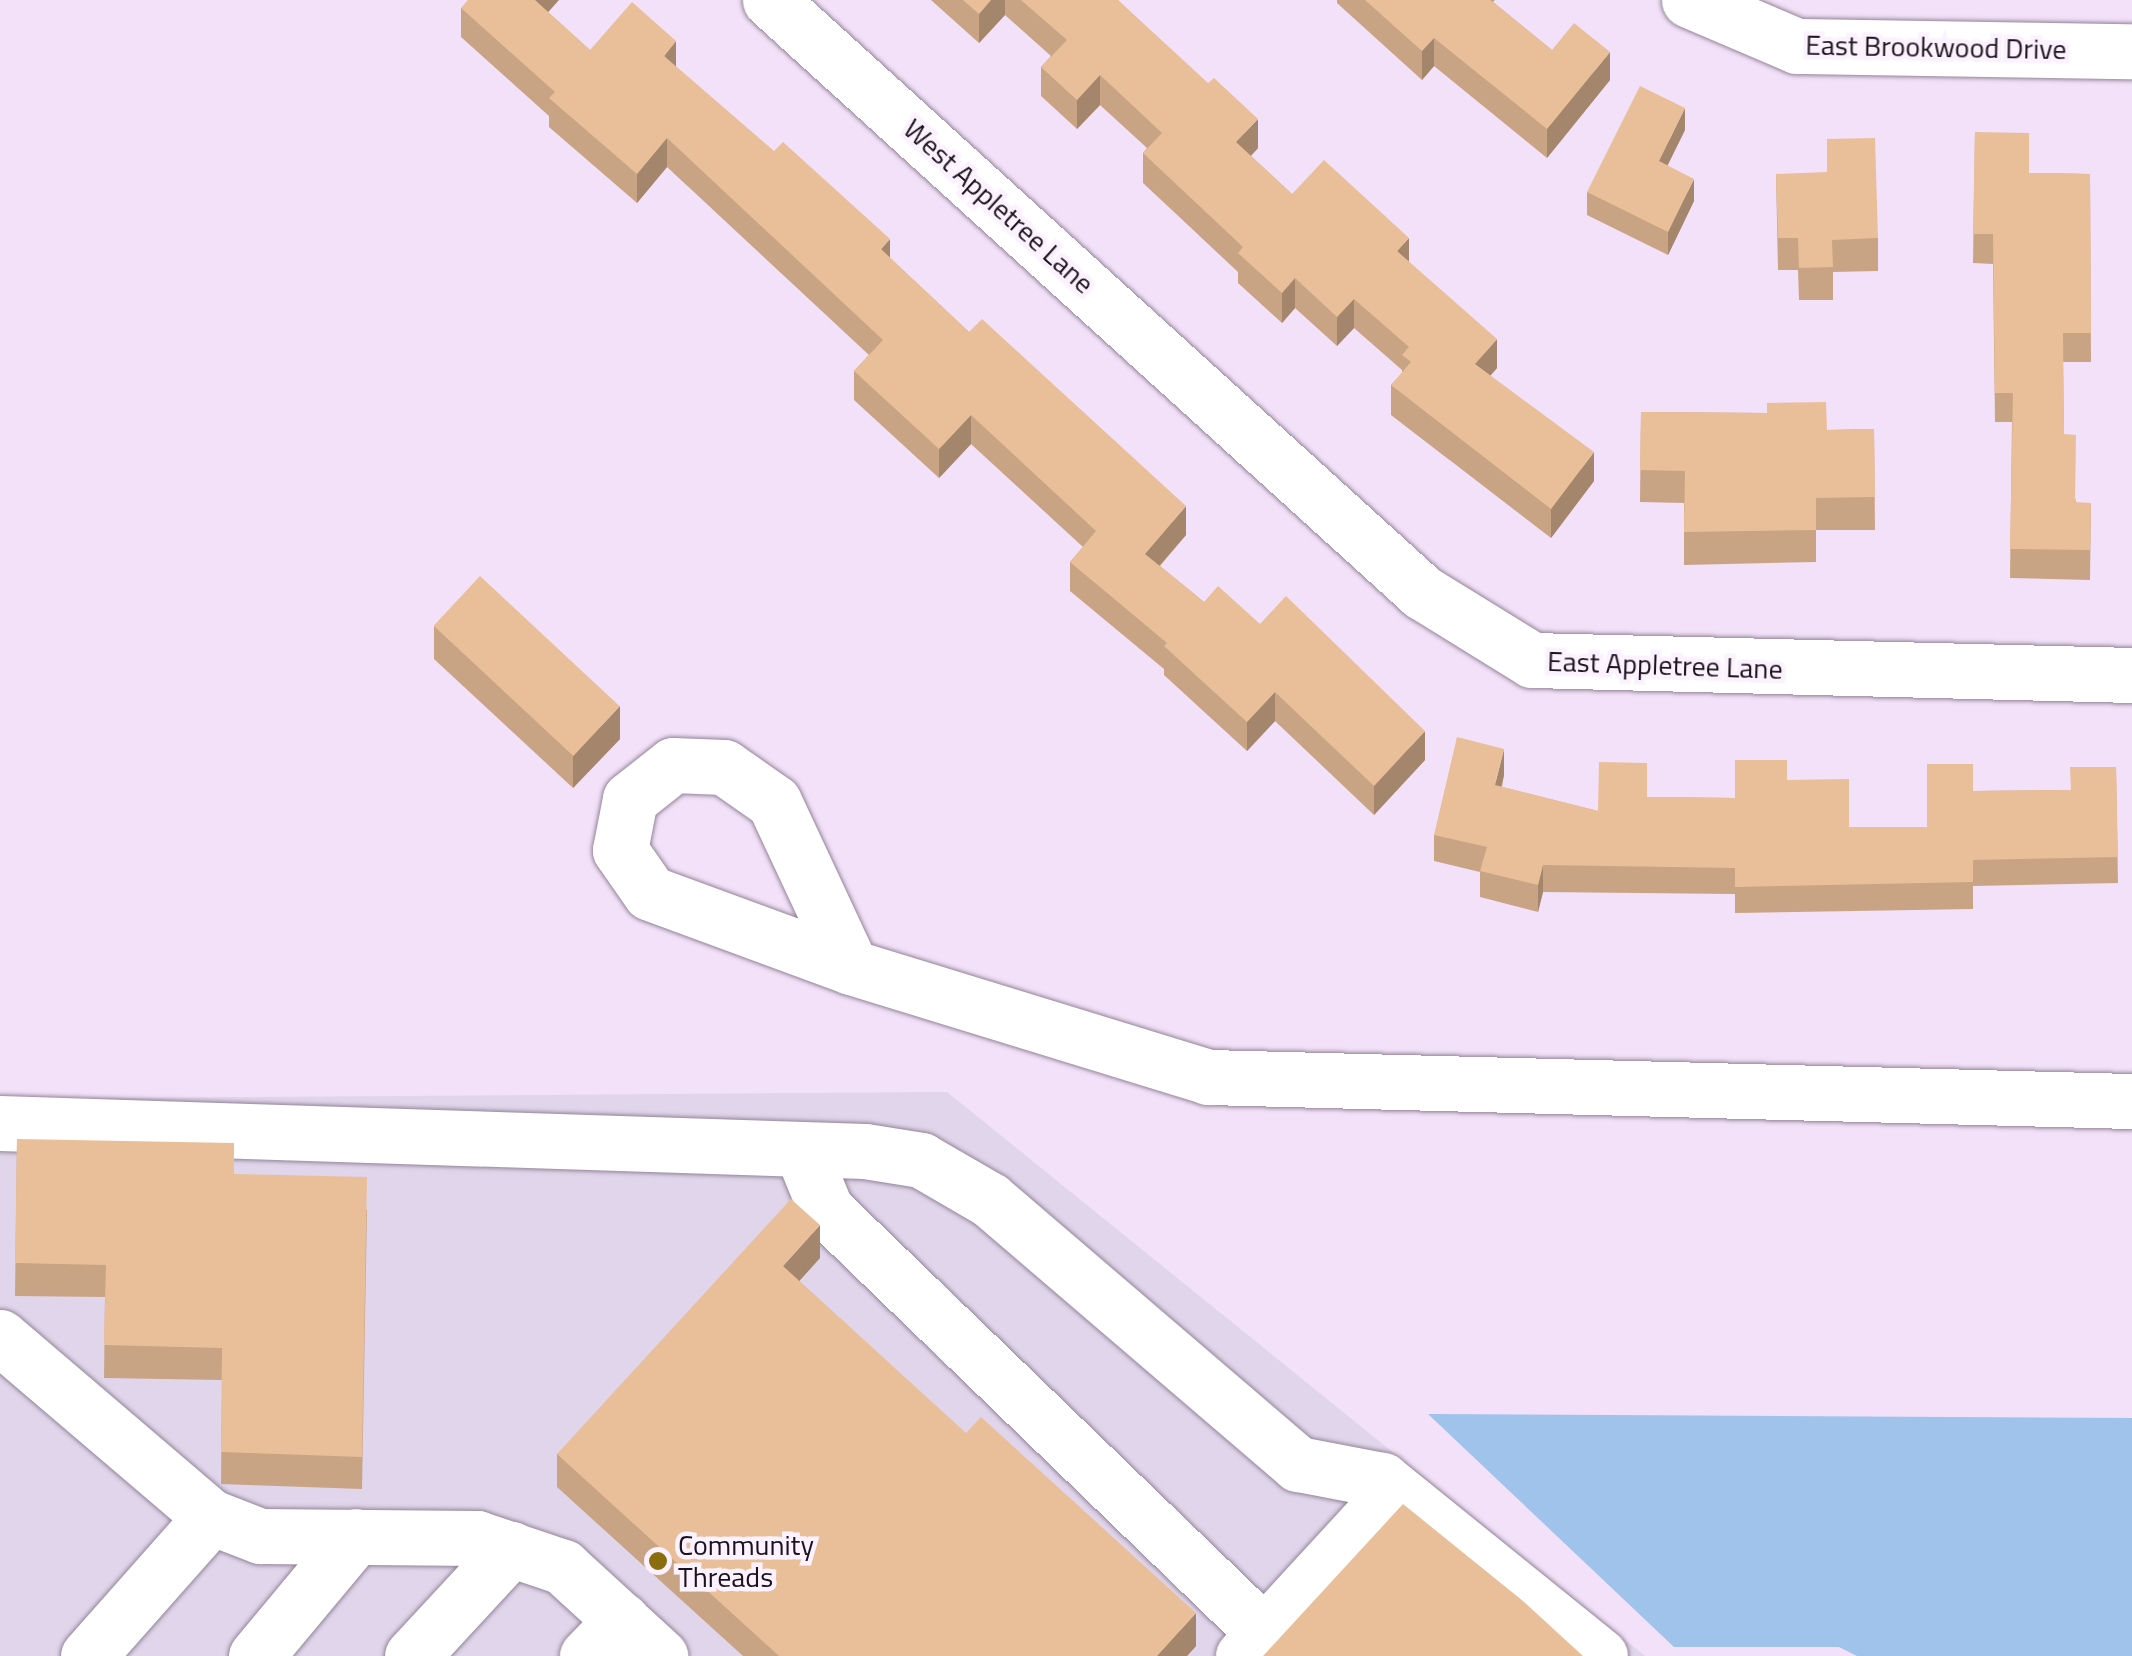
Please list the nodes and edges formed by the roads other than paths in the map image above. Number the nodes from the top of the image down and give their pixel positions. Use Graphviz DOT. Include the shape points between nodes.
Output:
graph roads {
  1 [pos="770,0"];
  2 [pos="1689,0"];
  3 [pos="2132,51"];
  4 [pos="1227,412"];
  5 [pos="2132,675"];
  6 [pos="851,967"];
  7 [pos="2132,1101"];
  8 [pos="0,1123"];
  9 [pos="801,1149"];
  10 [pos="1,1340"];
  11 [pos="1394,1492"];
  12 [pos="211,1517"];
  13 [pos="356,1536"];
  14 [pos="510,1550"];
  15 [pos="623,1644"];
  16 [pos="1253,1644"];
  17 [pos="88,1656"];
  18 [pos="256,1656"];
  19 [pos="412,1656"];
  20 [pos="1600,1656"];
  1 -- 4 [label="street, West Appletree Lane"];
  2 -- 3 [label="street, East Brookwood Drive" via="1797,46"];
  4 -- 5 [label="street, East Appletree Lane" via="1422,592 1532,660"];
  6 -- 7 [label="street" via="1208,1078"];
  8 -- 9 [label="street"];
  9 -- 11 [label="street" via="921,1160 990,1200 1298,1464 1382,1480"];
  9 -- 16 [label="street" via="826,1210"];
  10 -- 12 [label="street"];
  11 -- 16 [label="street"];
  11 -- 20 [label="street"];
  12 -- 13 [label="street" via="260,1536"];
  12 -- 17 [label="street"];
  13 -- 14 [label="street" via="476,1538"];
  13 -- 18 [label="street"];
  14 -- 15 [label="street" via="563,1566"];
  14 -- 19 [label="street"];
}
